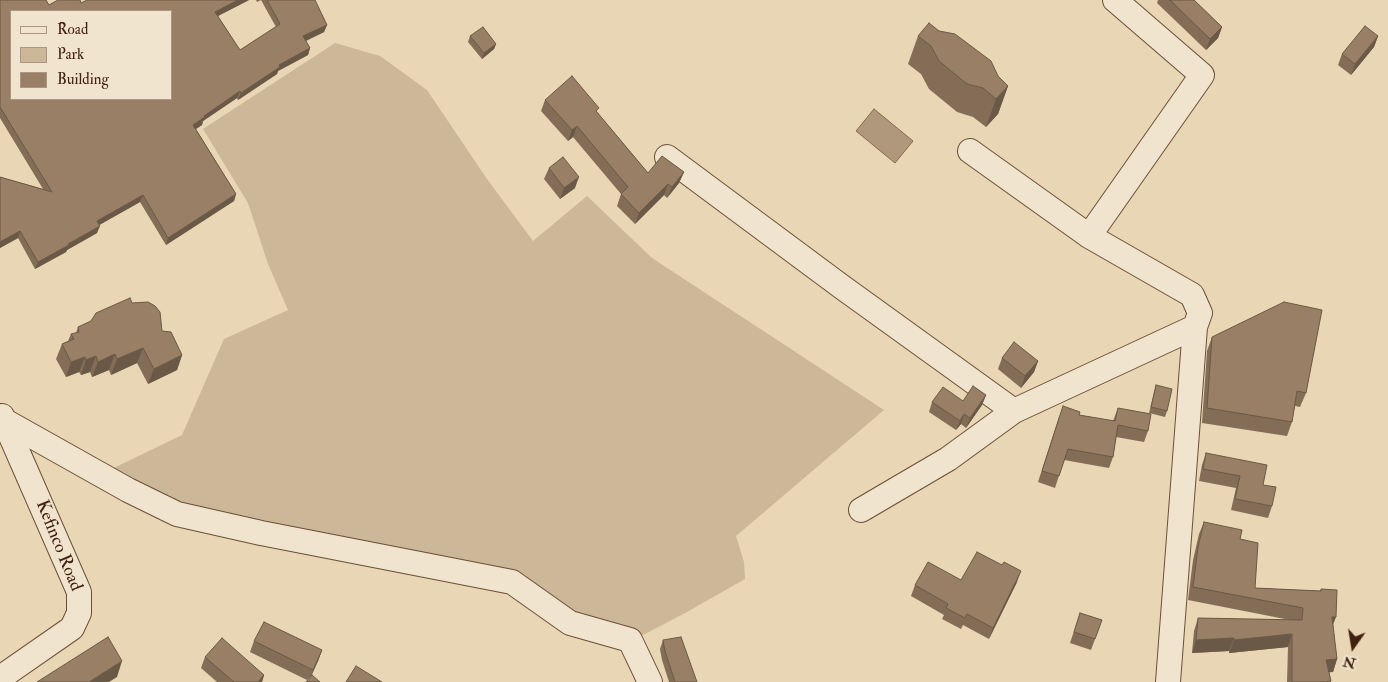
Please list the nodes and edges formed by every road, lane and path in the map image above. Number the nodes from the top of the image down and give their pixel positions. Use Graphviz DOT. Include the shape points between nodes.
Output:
graph roads {
  1 [pos="1116,0"];
  2 [pos="970,151"];
  3 [pos="667,157"];
  4 [pos="1089,236"];
  5 [pos="1195,327"];
  6 [pos="1014,411"];
  7 [pos="2,416"];
  8 [pos="861,510"];
  9 [pos="0,678"];
  10 [pos="650,682"];
  11 [pos="1168,682"];
  1 -- 4 [label="street" via="1202,76"];
  2 -- 4 [label="street"];
  3 -- 6 [label="street"];
  4 -- 5 [label="street" via="1192,295 1200,313"];
  5 -- 6 [label="street"];
  5 -- 11 [label="street"];
  6 -- 8 [label="street" via="948,459"];
  7 -- 9 [label="street, Kefinco Road" via="80,592 79,613 72,628"];
  7 -- 10 [label="street" via="128,490 177,514 512,582 570,623 630,640"];
}
